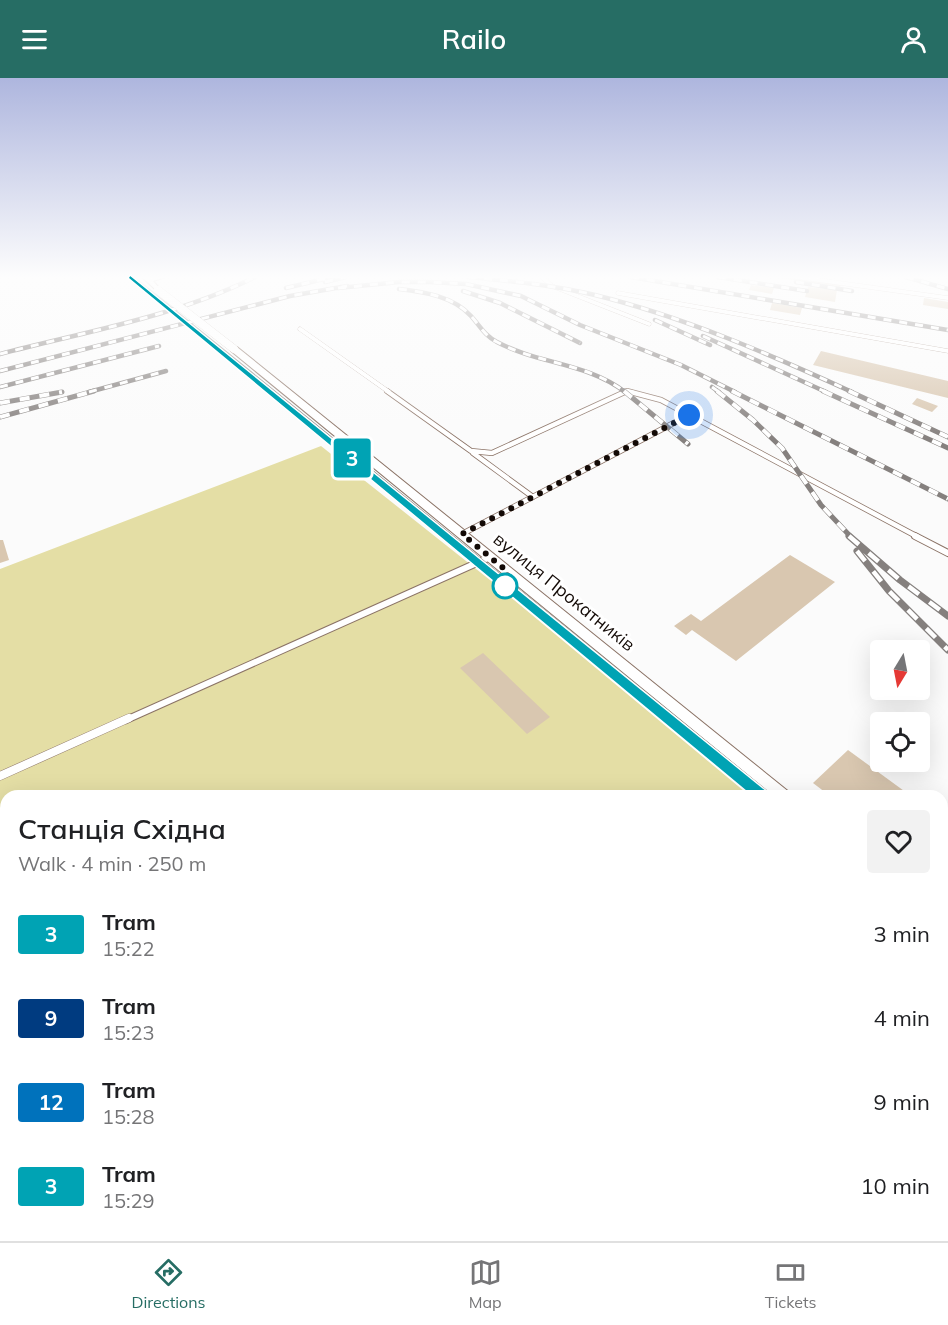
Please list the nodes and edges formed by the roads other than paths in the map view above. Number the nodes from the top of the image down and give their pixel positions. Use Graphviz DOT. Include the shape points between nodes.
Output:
graph roads {
  1 [pos="211,331"];
  2 [pos="303,331"];
  3 [pos="836,331"];
  4 [pos="948,351"];
  5 [pos="689,415"];
  6 [pos="471,451"];
  7 [pos="533,497"];
  8 [pos="462,534"];
  9 [pos="948,553"];
  10 [pos="490,557"];
  11 [pos="0,776"];
  12 [pos="777,790"];
  1 -- 8 [label="street, вулиця Прокатників, bridge"];
  2 -- 6 [label="lane"];
  3 -- 4 [label="lane"];
  5 -- 6 [label="lane" via="661,400 627,391 492,453"];
  5 -- 7 [label="lane"];
  5 -- 9 [label="lane"];
  6 -- 7 [label="lane"];
  7 -- 8 [label="lane"];
  8 -- 10 [label="street, вулиця Прокатників"];
  10 -- 11 [label="lane"];
  10 -- 12 [label="street, вулиця Прокатників"];
}
